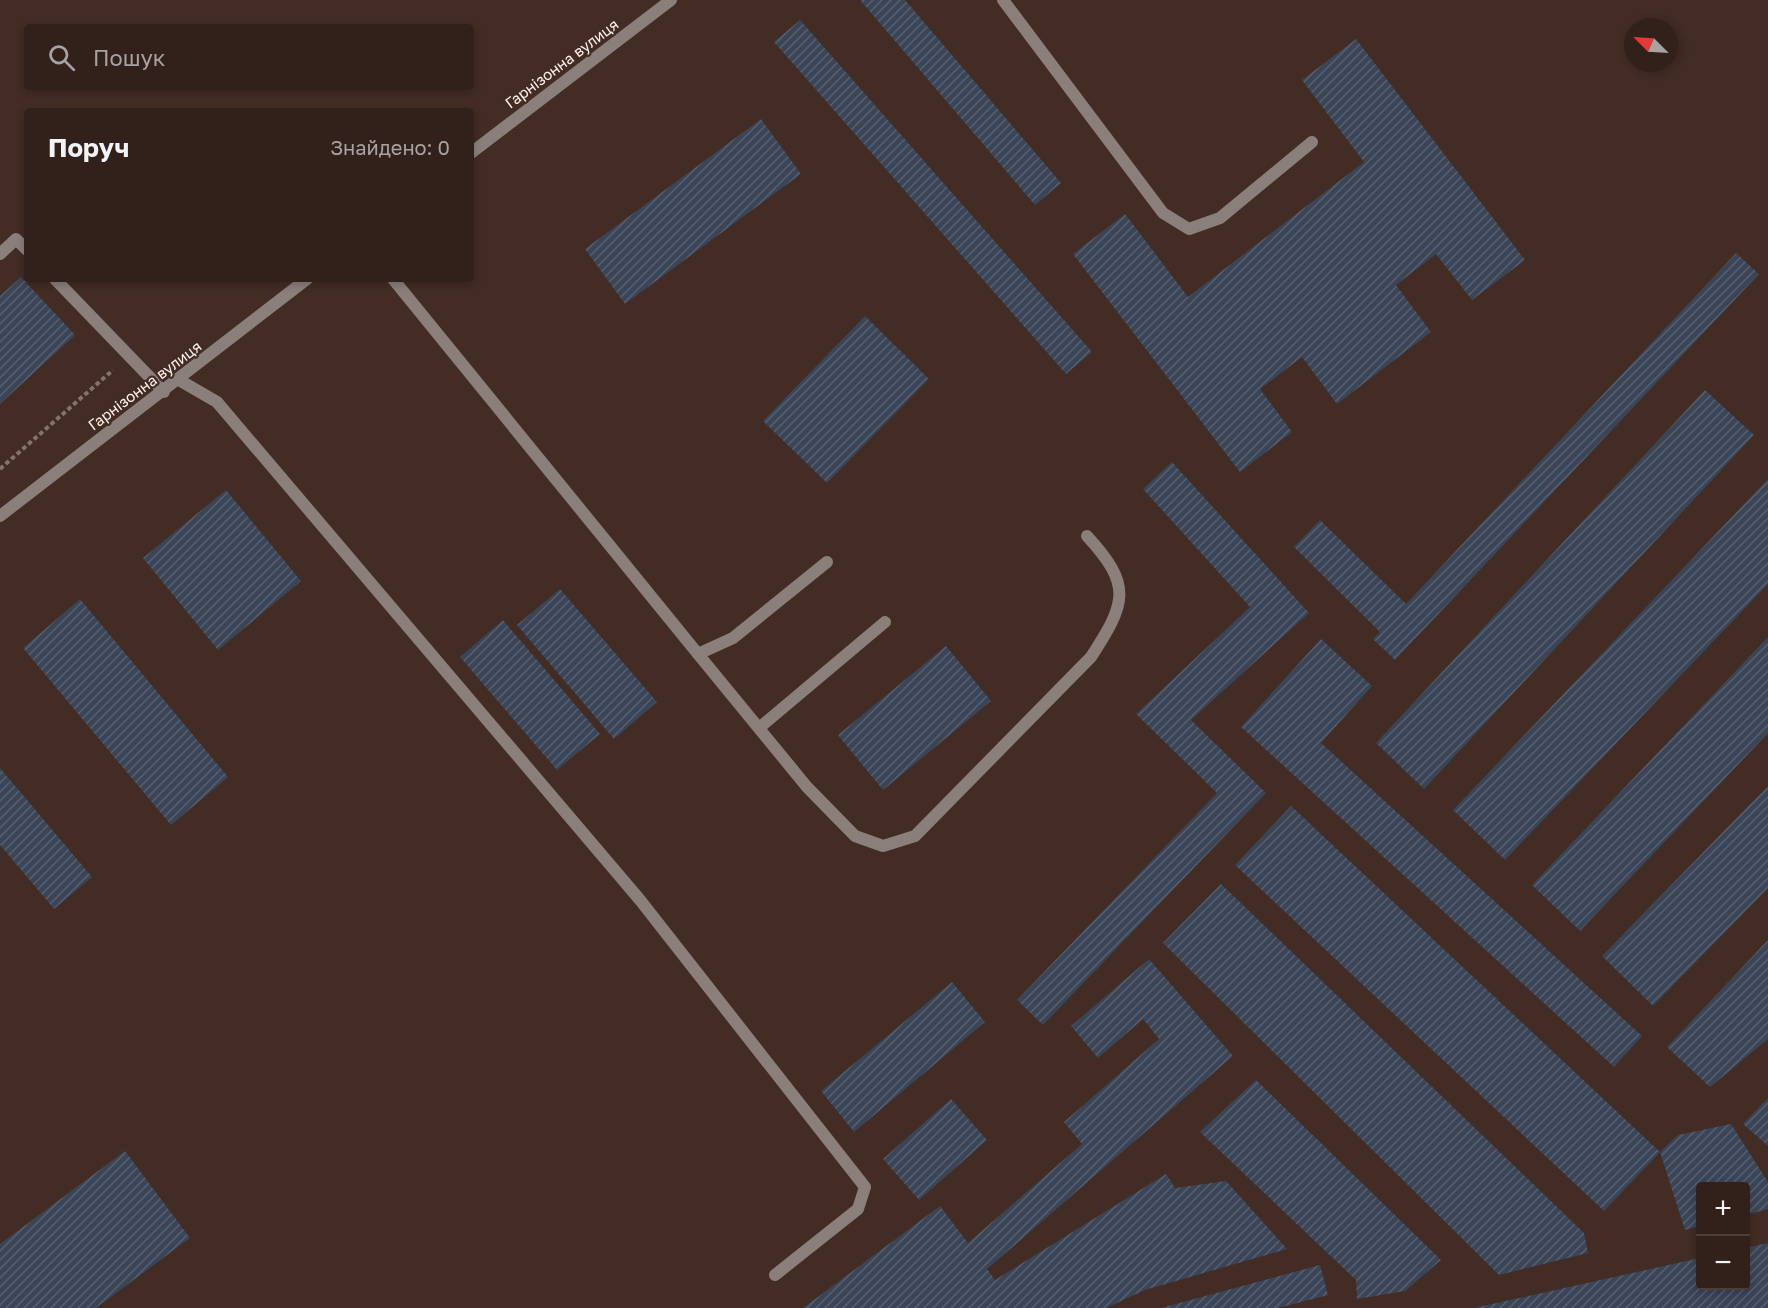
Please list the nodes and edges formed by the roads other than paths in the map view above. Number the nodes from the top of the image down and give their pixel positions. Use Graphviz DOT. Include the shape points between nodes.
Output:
graph roads {
  1 [pos="671,0"];
  2 [pos="1003,0"];
  3 [pos="1312,142"];
  4 [pos="474,151"];
  5 [pos="24,247"];
  6 [pos="0,254"];
  7 [pos="58,282"];
  8 [pos="304,282"];
  9 [pos="395,282"];
  10 [pos="179,381"];
  11 [pos="164,392"];
  12 [pos="0,516"];
  13 [pos="1087,536"];
  14 [pos="827,562"];
  15 [pos="885,622"];
  16 [pos="698,654"];
  17 [pos="759,728"];
  18 [pos="775,1275"];
  1 -- 4 [label="street, Гарнізонна вулиця"];
  2 -- 3 [label="street" via="1162,213 1189,229 1220,218"];
  5 -- 6 [label="street" via="16,239"];
  7 -- 11 [label="street"];
  8 -- 10 [label="street, Гарнізонна вулиця"];
  9 -- 16 [label="street"];
  10 -- 11 [label="street, Гарнізонна вулиця"];
  10 -- 18 [label="street" via="217,402 640,900 865,1187 858,1209"];
  11 -- 12 [label="street, Гарнізонна вулиця"];
  13 -- 17 [label="street" via="1107,557 1121,587 1113,623 1091,657 915,836 884,846 855,836 807,787"];
  14 -- 16 [label="street" via="733,638"];
  15 -- 17 [label="street"];
  16 -- 17 [label="street"];
}
